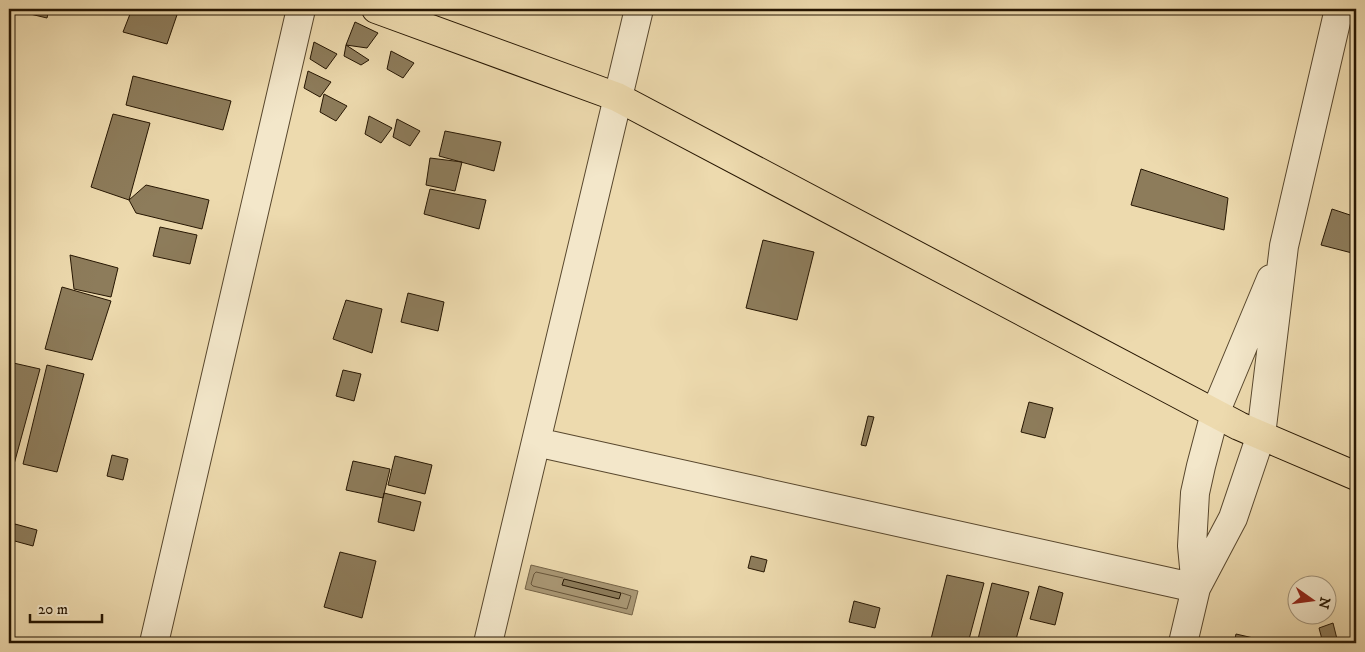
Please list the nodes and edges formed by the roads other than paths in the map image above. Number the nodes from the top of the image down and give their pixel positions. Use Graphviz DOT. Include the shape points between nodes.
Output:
graph roads {
  1 [pos="301,9"];
  2 [pos="376,9"];
  3 [pos="639,9"];
  4 [pos="1339,9"];
  5 [pos="617,97"];
  6 [pos="1284,246"];
  7 [pos="1215,413"];
  8 [pos="1261,435"];
  9 [pos="536,442"];
  10 [pos="1356,476"];
  11 [pos="1196,588"];
  12 [pos="154,643"];
  13 [pos="488,643"];
  14 [pos="1183,643"];
  1 -- 12 [label="street"];
  2 -- 5 [label="main road"];
  3 -- 5 [label="street"];
  4 -- 6 [label="street"];
  5 -- 7 [label="main road"];
  5 -- 9 [label="street"];
  6 -- 7 [label="street"];
  6 -- 8 [label="street"];
  7 -- 8 [label="main road"];
  7 -- 11 [label="street" via="1195,493 1192,546"];
  8 -- 10 [label="main road"];
  8 -- 11 [label="street" via="1233,518"];
  9 -- 11 [label="street"];
  9 -- 13 [label="street"];
  11 -- 14 [label="street"];
}
